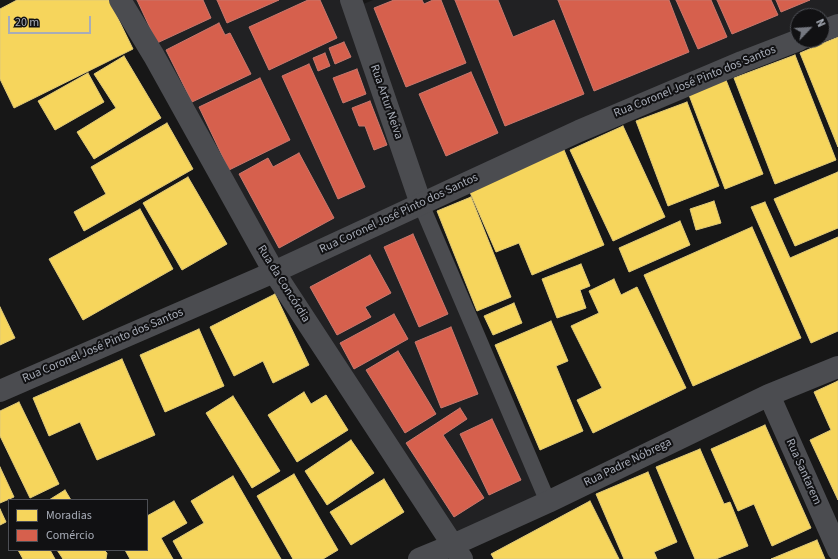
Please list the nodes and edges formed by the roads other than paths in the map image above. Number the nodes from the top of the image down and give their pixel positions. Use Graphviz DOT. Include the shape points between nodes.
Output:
graph roads {
  1 [pos="120,0"];
  2 [pos="351,0"];
  3 [pos="790,43"];
  4 [pos="421,204"];
  5 [pos="274,272"];
  6 [pos="838,367"];
  7 [pos="0,391"];
  8 [pos="769,395"];
  9 [pos="548,502"];
  10 [pos="838,550"];
  11 [pos="457,552"];
  12 [pos="419,559"];
  1 -- 5 [label="street, Rua da Concórdia"];
  2 -- 4 [label="street, Rua Artur Neiva"];
  3 -- 4 [label="street, Rua Coronel José Pinto dos Santos" via="579,131"];
  4 -- 5 [label="street, Rua Coronel José Pinto dos Santos"];
  4 -- 9 [label="lane"];
  5 -- 7 [label="street, Rua Coronel José Pinto dos Santos"];
  5 -- 11 [label="street, Rua da Concórdia"];
  6 -- 8 [label="street, Rua Padre Nóbrega"];
  8 -- 9 [label="street, Rua Padre Nóbrega"];
  8 -- 10 [label="street, Rua Santarem"];
  9 -- 11 [label="street, Rua Padre Nóbrega"];
  11 -- 12 [label="street, Rua Padre Nóbrega"];
}
